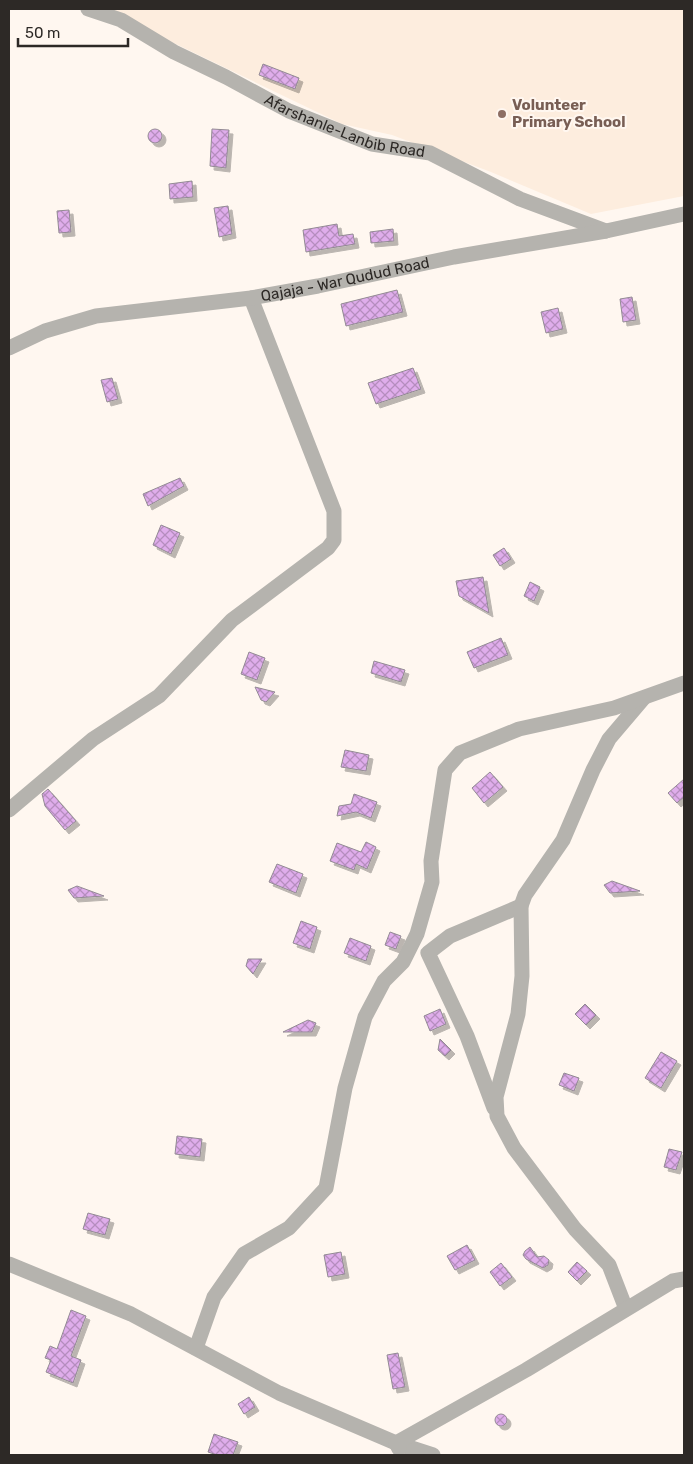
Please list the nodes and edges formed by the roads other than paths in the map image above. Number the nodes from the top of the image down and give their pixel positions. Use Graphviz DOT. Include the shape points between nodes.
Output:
graph roads {
  1 [pos="88,9"];
  2 [pos="684,214"];
  3 [pos="606,231"];
  4 [pos="251,298"];
  5 [pos="9,348"];
  6 [pos="684,683"];
  7 [pos="644,697"];
  8 [pos="9,810"];
  9 [pos="521,906"];
  10 [pos="428,953"];
  11 [pos="403,962"];
  12 [pos="496,1116"];
  13 [pos="9,1264"];
  14 [pos="684,1280"];
  15 [pos="626,1310"];
  16 [pos="196,1348"];
  17 [pos="399,1449"];
  18 [pos="433,1455"];
  1 -- 3 [label="street, Afarshanle-Lanbib Road" via="121,20 288,112 372,144 430,153 520,199"];
  2 -- 3 [label="street, Qajaja - War Qudud Road"];
  3 -- 4 [label="street, Qajaja - War Qudud Road" via="454,257"];
  4 -- 5 [label="street, Qajaja - War Qudud Road" via="96,316 45,330"];
  4 -- 8 [label="street" via="334,511 334,540 328,548 232,620 159,696 93,739"];
  6 -- 7 [label="street"];
  7 -- 9 [label="street" via="609,739 592,770 563,840 525,895"];
  7 -- 11 [label="street" via="614,708 520,730 460,753 445,770 431,861 432,882 417,934"];
  9 -- 10 [label="street" via="450,936"];
  9 -- 12 [label="street" via="519,1005 496,1097"];
  10 -- 11 [label="street"];
  10 -- 12 [label="street" via="467,1036"];
  11 -- 16 [label="street" via="384,981 365,1017 345,1088 326,1188 289,1228 244,1254 214,1297"];
  12 -- 15 [label="street" via="514,1148 564,1214 609,1265"];
  13 -- 16 [label="street" via="131,1314"];
  14 -- 15 [label="street" via="673,1281"];
  15 -- 17 [label="street"];
  16 -- 17 [label="street" via="279,1393"];
  17 -- 18 [label="street"];
}
